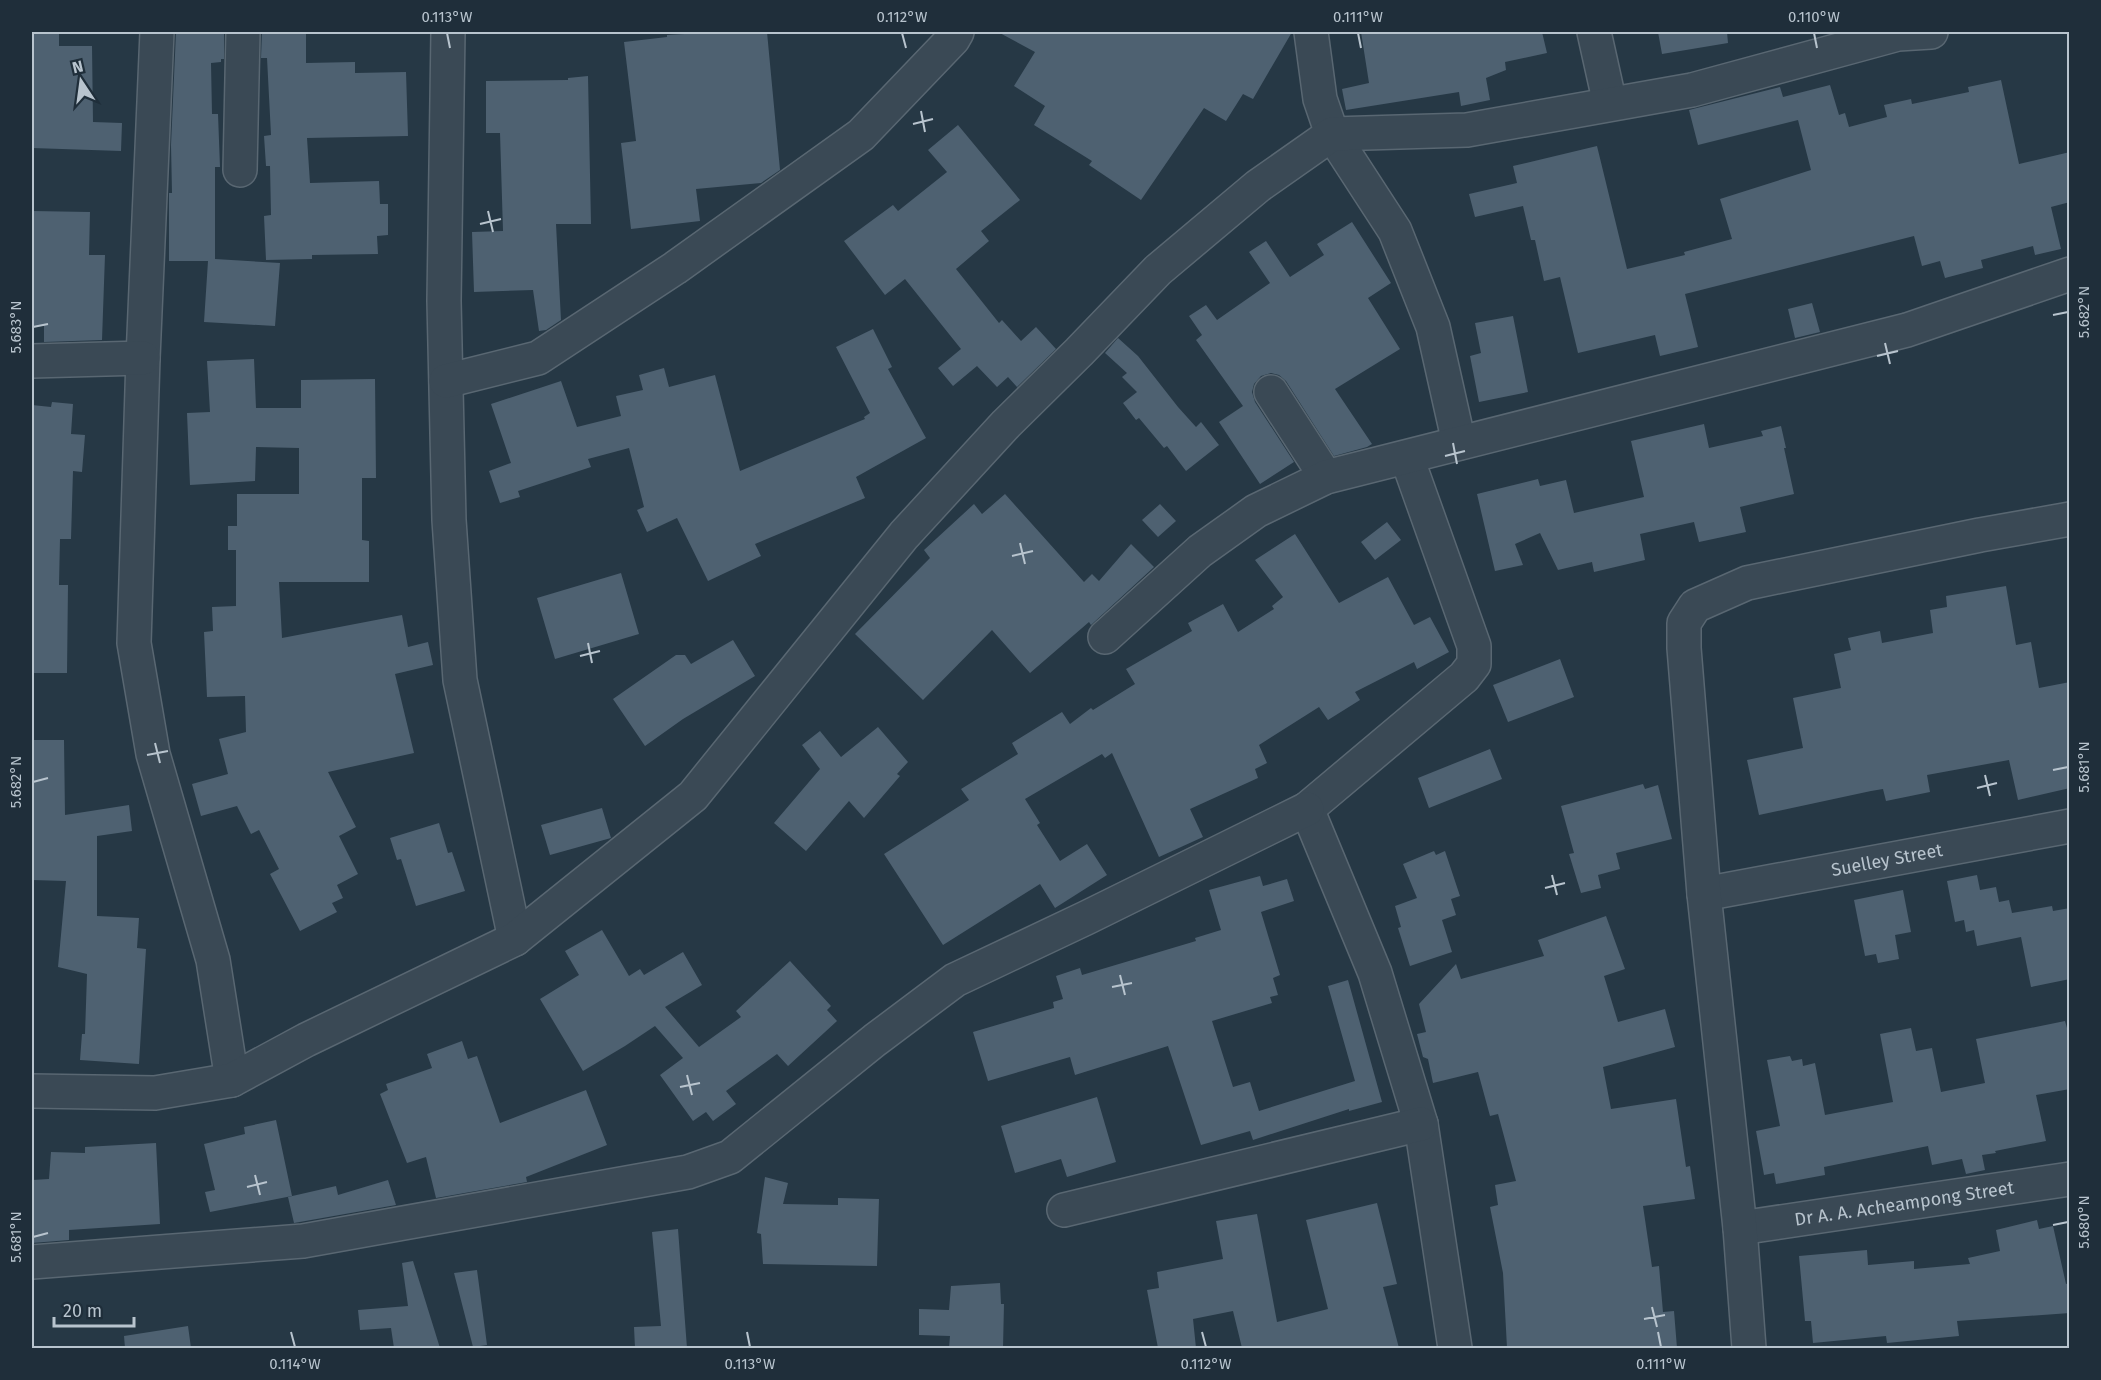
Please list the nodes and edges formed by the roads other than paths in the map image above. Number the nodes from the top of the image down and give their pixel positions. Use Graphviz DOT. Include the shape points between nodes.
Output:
graph roads {
  1 [pos="157,32"];
  2 [pos="243,32"];
  3 [pos="448,32"];
  4 [pos="957,32"];
  5 [pos="1311,32"];
  6 [pos="1594,32"];
  7 [pos="1931,32"];
  8 [pos="1898,33"];
  9 [pos="1610,104"];
  10 [pos="1332,134"];
  11 [pos="240,170"];
  12 [pos="2070,274"];
  13 [pos="143,358"];
  14 [pos="32,361"];
  15 [pos="446,381"];
  16 [pos="1271,392"];
  17 [pos="1459,443"];
  18 [pos="1407,458"];
  19 [pos="1326,477"];
  20 [pos="2070,519"];
  21 [pos="1105,637"];
  22 [pos="1307,809"];
  23 [pos="2070,826"];
  24 [pos="1704,894"];
  25 [pos="515,939"];
  26 [pos="232,1080"];
  27 [pos="32,1091"];
  28 [pos="1421,1124"];
  29 [pos="2070,1179"];
  30 [pos="1064,1209"];
  31 [pos="1740,1228"];
  32 [pos="32,1262"];
  33 [pos="1455,1348"];
  34 [pos="1749,1348"];
  1 -- 13 [label="street"];
  2 -- 11 [label="street"];
  3 -- 15 [label="street"];
  4 -- 15 [label="street" via="861,135 675,268 538,358"];
  5 -- 10 [label="street" via="1320,99"];
  6 -- 9 [label="street"];
  7 -- 8 [label="street"];
  8 -- 9 [label="street" via="1692,90"];
  9 -- 10 [label="street" via="1467,130"];
  10 -- 17 [label="street" via="1395,231 1433,327"];
  10 -- 25 [label="street" via="1257,186 1158,270 1006,424 904,535 693,796"];
  12 -- 17 [label="street" via="1907,330"];
  13 -- 14 [label="street"];
  13 -- 26 [label="street" via="134,643 153,754 213,960"];
  15 -- 25 [label="street" via="449,520 460,680"];
  16 -- 19 [label="street"];
  17 -- 18 [label="street"];
  18 -- 19 [label="street"];
  18 -- 22 [label="street" via="1474,646 1474,664 1464,677"];
  19 -- 21 [label="street" via="1256,511 1200,551"];
  20 -- 24 [label="street" via="1748,583 1695,606 1684,623 1684,648"];
  22 -- 28 [label="street" via="1376,973"];
  22 -- 32 [label="street" via="955,980 730,1157 688,1172 303,1241"];
  23 -- 24 [label="street, Suelley Street"];
  24 -- 31 [label="street"];
  25 -- 26 [label="street"];
  26 -- 27 [label="street" via="155,1093"];
  28 -- 30 [label="street"];
  28 -- 33 [label="street"];
  29 -- 31 [label="street, Dr A. A. Acheampong Street"];
  31 -- 34 [label="street"];
}
